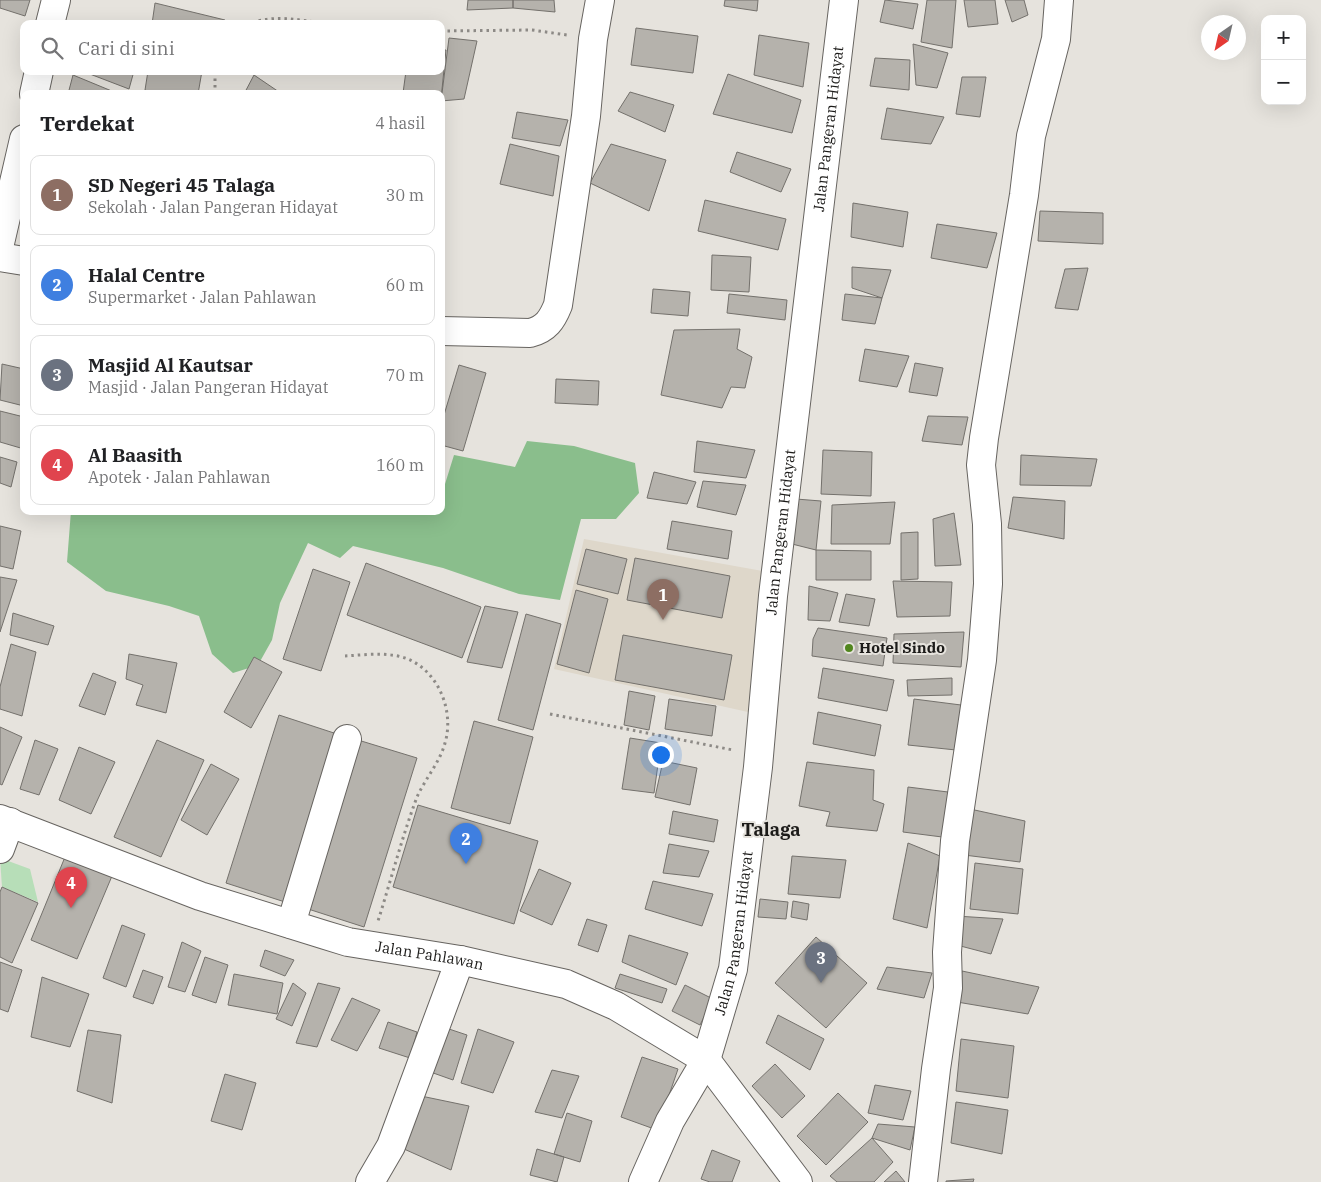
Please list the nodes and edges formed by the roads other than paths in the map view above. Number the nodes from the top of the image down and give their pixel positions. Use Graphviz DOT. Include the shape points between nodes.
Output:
graph roads {
  1 [pos="56,0"];
  2 [pos="600,0"];
  3 [pos="844,0"];
  4 [pos="1059,0"];
  5 [pos="51,20"];
  6 [pos="38,75"];
  7 [pos="35,90"];
  8 [pos="20,156"];
  9 [pos="0,243"];
  10 [pos="0,257"];
  11 [pos="20,260"];
  12 [pos="445,331"];
  13 [pos="347,739"];
  14 [pos="5,821"];
  15 [pos="0,848"];
  16 [pos="291,924"];
  17 [pos="460,960"];
  18 [pos="706,1060"];
  19 [pos="370,1182"];
  20 [pos="644,1182"];
  21 [pos="798,1182"];
  22 [pos="923,1182"];
  1 -- 5 [label="street"];
  2 -- 12 [label="street" via="586,116 554,318 540,330 530,333"];
  3 -- 18 [label="street, Jalan Pangeran Hidayat" via="732,969"];
  4 -- 22 [label="street" via="1056,39 1031,136 982,456 987,524 987,594 982,660 955,841 947,952 948,988"];
  6 -- 7 [label="street"];
  8 -- 9 [label="street"];
  10 -- 11 [label="street"];
  13 -- 16 [label="street"];
  14 -- 15 [label="street"];
  14 -- 16 [label="street, Jalan Pahlawan" via="200,896"];
  16 -- 17 [label="street, Jalan Pahlawan" via="348,942"];
  17 -- 18 [label="street, Jalan Pahlawan" via="566,984 616,1006"];
  17 -- 19 [label="street" via="391,1146"];
  18 -- 20 [label="street, Jalan Pangeran Hidayat" via="670,1121"];
  18 -- 21 [label="street, Jalan Pahlawan"];
}
